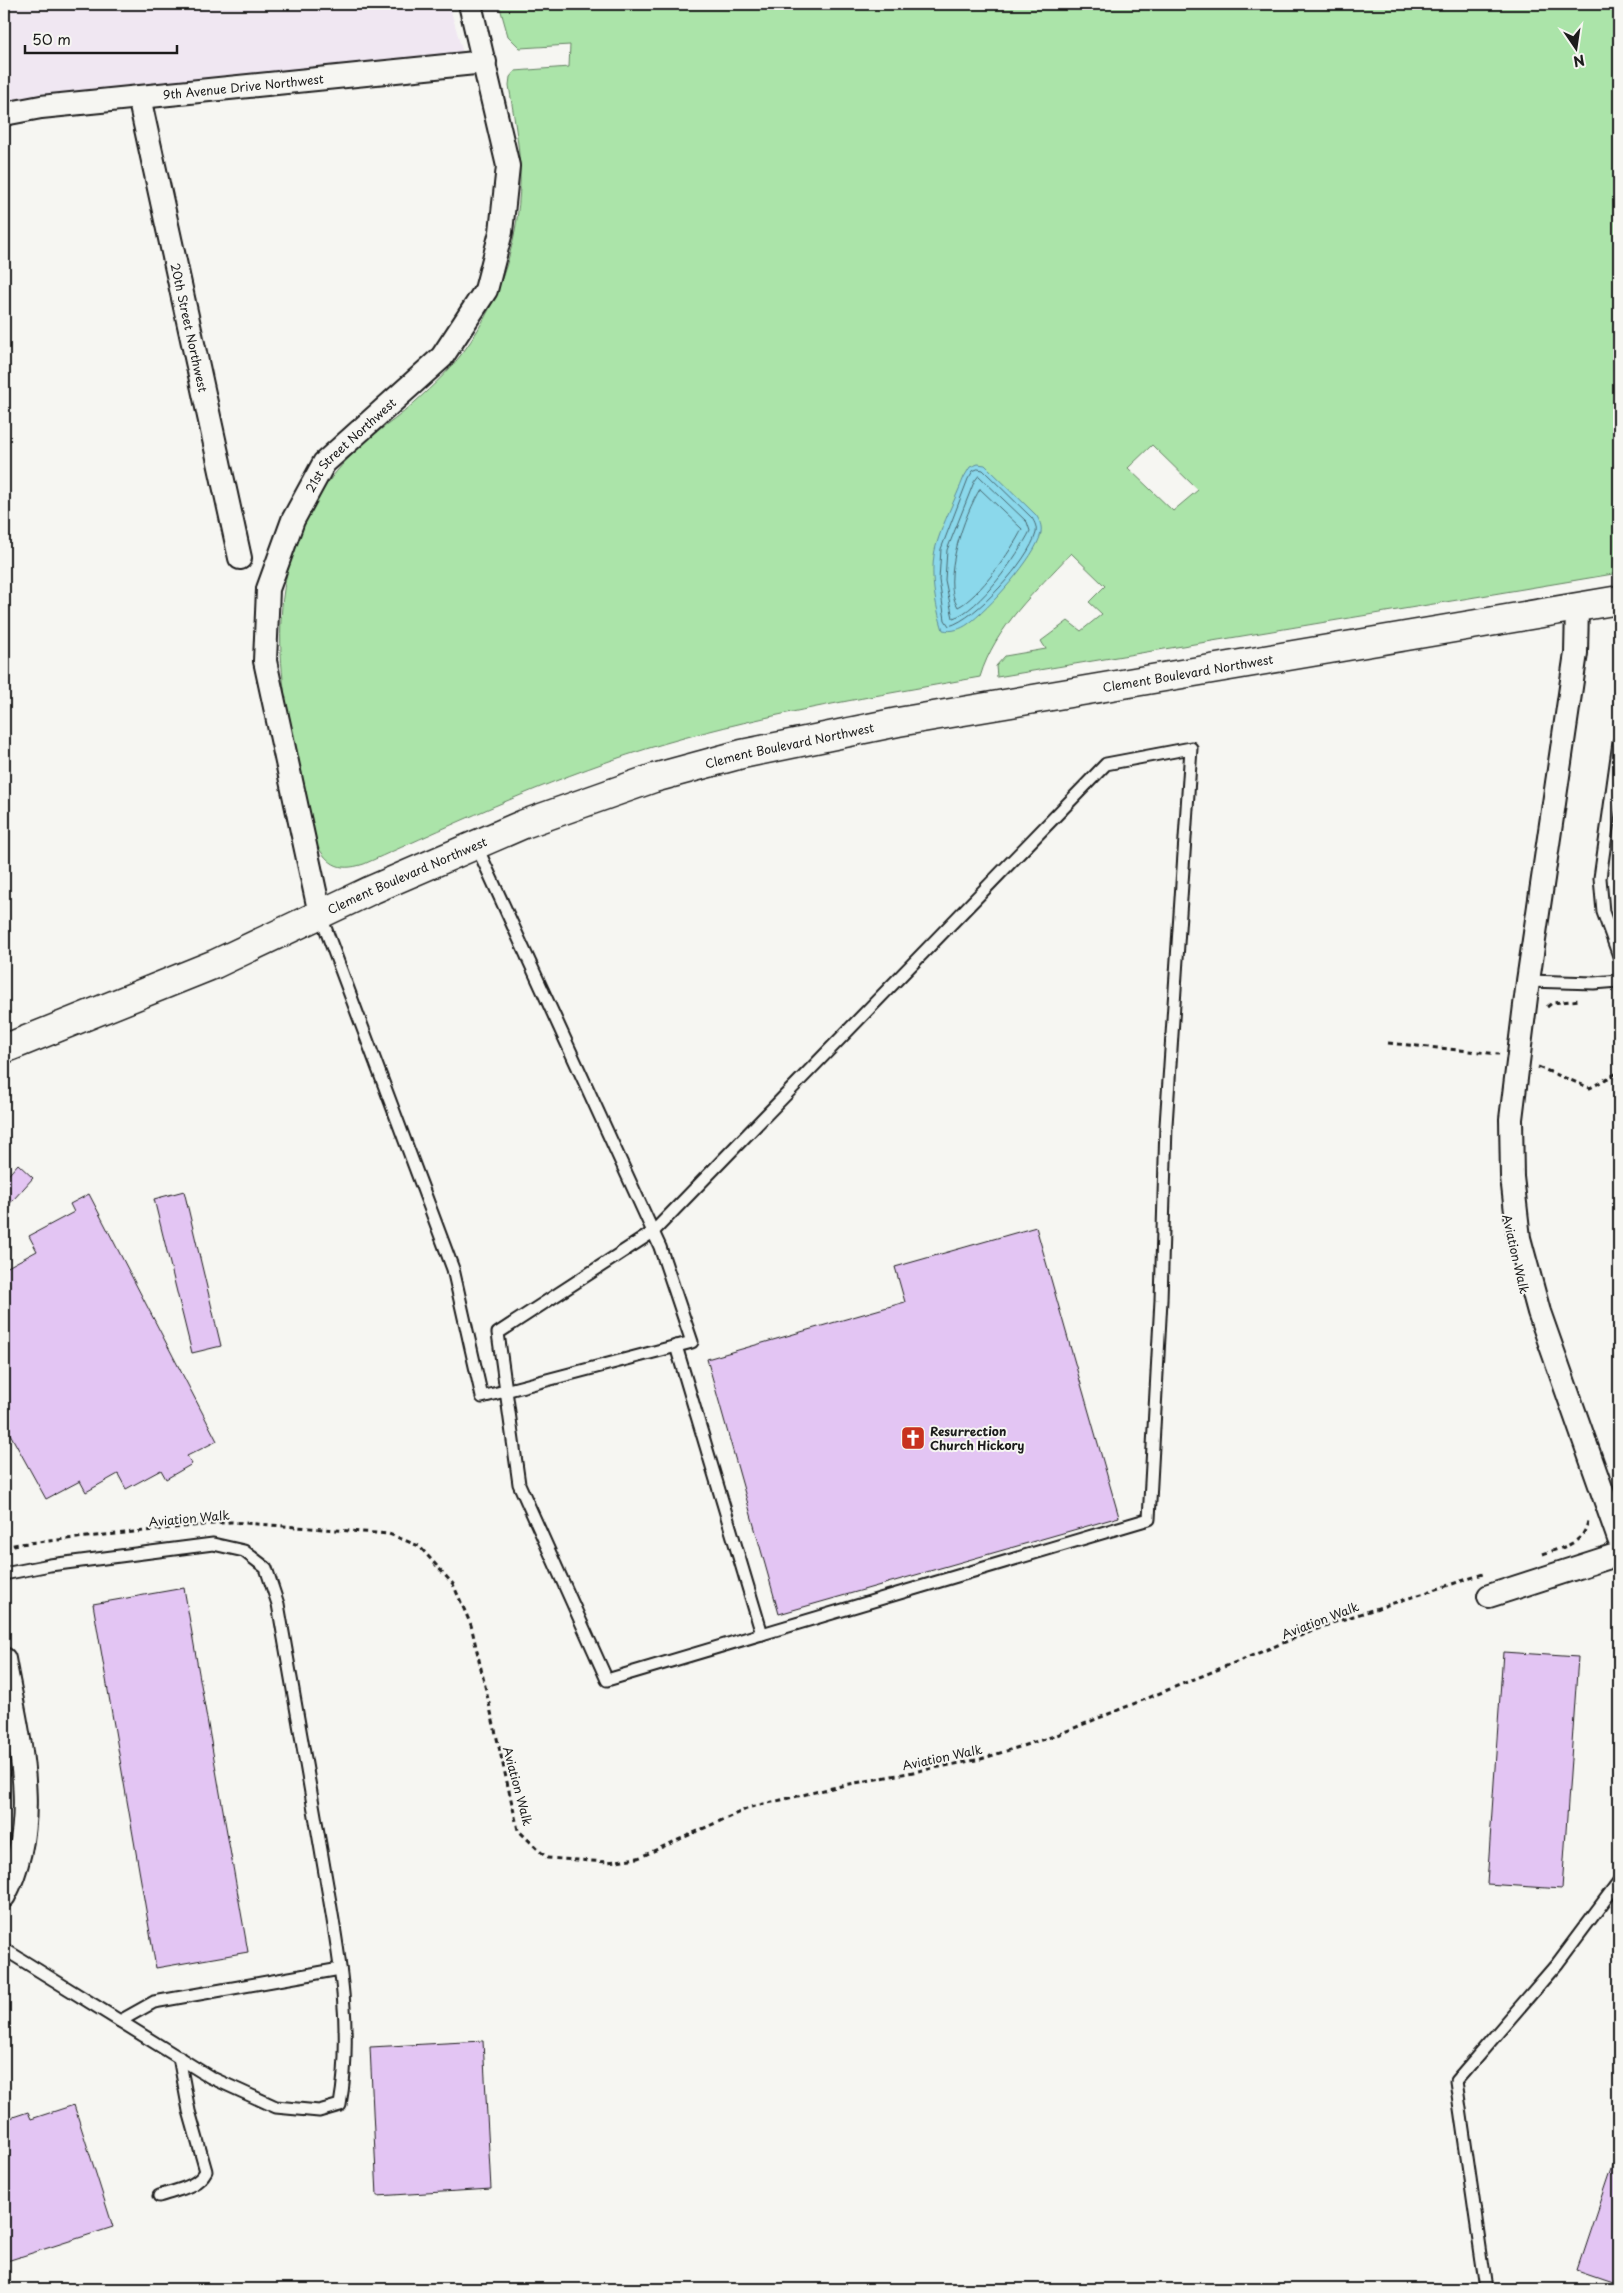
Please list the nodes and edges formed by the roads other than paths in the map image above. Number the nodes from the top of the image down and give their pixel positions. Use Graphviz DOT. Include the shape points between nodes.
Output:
graph roads {
  1 [pos="470,4"];
  2 [pos="484,62"];
  3 [pos="139,97"];
  4 [pos="4,114"];
  5 [pos="240,558"];
  6 [pos="1619,600"];
  7 [pos="1577,607"];
  8 [pos="1619,742"];
  9 [pos="476,845"];
  10 [pos="320,914"];
  11 [pos="1619,956"];
  12 [pos="1528,980"];
  13 [pos="1619,981"];
  14 [pos="4,1049"];
  15 [pos="653,1232"];
  16 [pos="676,1346"];
  17 [pos="506,1391"];
  18 [pos="1619,1539"];
  19 [pos="1619,1554"];
  20 [pos="4,1574"];
  21 [pos="1489,1596"];
  22 [pos="762,1634"];
  23 [pos="4,1659"];
  24 [pos="1619,1881"];
  25 [pos="4,1896"];
  26 [pos="4,1949"];
  27 [pos="340,1969"];
  28 [pos="120,2021"];
  29 [pos="178,2057"];
  30 [pos="159,2196"];
  31 [pos="1486,2289"];
  1 -- 2 [label="street, 21st Street Northwest"];
  2 -- 3 [label="street, 9th Avenue Drive Northwest"];
  2 -- 10 [label="street, 21st Street Northwest" via="508,166 501,232 486,290 442,357 324,463 293,520 268,589 265,661"];
  3 -- 4 [label="street, 9th Avenue Drive Northwest"];
  3 -- 5 [label="street, 20th Street Northwest"];
  6 -- 7 [label="street, Clement Boulevard Northwest"];
  7 -- 9 [label="street, Clement Boulevard Northwest" via="908,721 742,754 654,778 567,807"];
  7 -- 12 [label="street" via="1576,653"];
  8 -- 11 [label="lane" via="1600,878 1603,912"];
  9 -- 10 [label="street, Clement Boulevard Northwest"];
  9 -- 15 [label="lane"];
  10 -- 14 [label="street, Clement Boulevard Northwest" via="216,964"];
  10 -- 17 [label="lane" via="453,1269 482,1397"];
  12 -- 13 [label="lane"];
  12 -- 18 [label="street" via="1511,1119 1512,1177 1519,1238 1539,1312"];
  15 -- 16 [label="lane" via="692,1342"];
  15 -- 17 [label="lane" via="498,1333"];
  15 -- 22 [label="lane" via="1106,764 1191,748 1166,1125 1161,1300 1148,1519"];
  16 -- 17 [label="lane"];
  16 -- 22 [label="lane"];
  17 -- 22 [label="lane" via="519,1484 606,1680"];
  19 -- 21 [label="street"];
  20 -- 27 [label="lane" via="213,1544 244,1551 266,1568 278,1604"];
  23 -- 25 [label="street" via="26,1798 21,1847"];
  24 -- 31 [label="lane" via="1557,1964 1456,2081"];
  26 -- 28 [label="lane"];
  27 -- 28 [label="lane" via="154,2002"];
  27 -- 29 [label="lane" via="345,2075 340,2105 319,2112 276,2107 210,2077"];
  28 -- 29 [label="lane"];
  29 -- 30 [label="lane" via="206,2171 201,2180 192,2185"];
}
